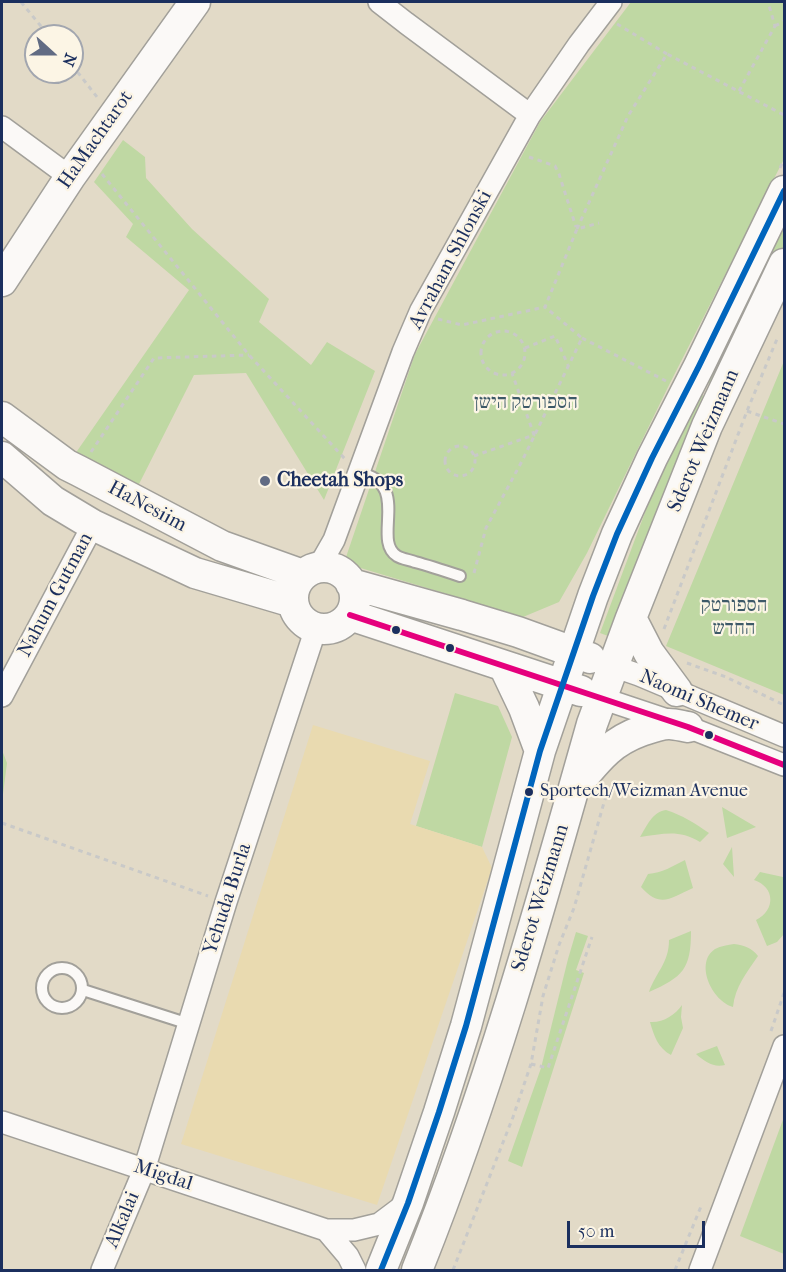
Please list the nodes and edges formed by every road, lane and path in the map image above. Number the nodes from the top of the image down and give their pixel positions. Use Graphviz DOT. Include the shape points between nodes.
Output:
graph roads {
  1 [pos="21,2"];
  2 [pos="195,2"];
  3 [pos="379,2"];
  4 [pos="768,2"];
  5 [pos="606,8"];
  6 [pos="784,21"];
  7 [pos="39,24"];
  8 [pos="775,26"];
  9 [pos="667,54"];
  10 [pos="84,80"];
  11 [pos="739,91"];
  12 [pos="784,115"];
  13 [pos="530,116"];
  14 [pos="113,117"];
  15 [pos="2,127"];
  16 [pos="509,151"];
  17 [pos="78,165"];
  18 [pos="784,191"];
  19 [pos="599,223"];
  20 [pos="577,229"];
  21 [pos="784,264"];
  22 [pos="2,281"];
  23 [pos="545,307"];
  24 [pos="421,310"];
  25 [pos="780,331"];
  26 [pos="582,338"];
  27 [pos="524,349"];
  28 [pos="249,356"];
  29 [pos="568,365"];
  30 [pos="512,373"];
  31 [pos="670,384"];
  32 [pos="747,411"];
  33 [pos="2,417"];
  34 [pos="784,424"];
  35 [pos="534,435"];
  36 [pos="474,456"];
  37 [pos="2,457"];
  38 [pos="79,471"];
  39 [pos="358,473"];
  40 [pos="93,525"];
  41 [pos="460,576"];
  42 [pos="320,580"];
  43 [pos="472,580"];
  44 [pos="593,596"];
  45 [pos="350,615"];
  46 [pos="631,618"];
  47 [pos="316,628"];
  48 [pos="518,632"];
  49 [pos="661,638"];
  50 [pos="573,652"];
  51 [pos="681,661"];
  52 [pos="504,666"];
  53 [pos="613,666"];
  54 [pos="561,685"];
  55 [pos="677,691"];
  56 [pos="2,696"];
  57 [pos="601,698"];
  58 [pos="784,705"];
  59 [pos="688,727"];
  60 [pos="784,736"];
  61 [pos="540,751"];
  62 [pos="784,765"];
  63 [pos="610,781"];
  64 [pos="574,789"];
  65 [pos="2,823"];
  66 [pos="226,902"];
  67 [pos="592,937"];
  68 [pos="83,990"];
  69 [pos="189,1024"];
  70 [pos="784,1046"];
  71 [pos="531,1064"];
  72 [pos="2,1122"];
  73 [pos="144,1170"];
  74 [pos="408,1203"];
  75 [pos="326,1230"];
  76 [pos="102,1270"];
  77 [pos="355,1270"];
  78 [pos="381,1270"];
  79 [pos="417,1270"];
  80 [pos="453,1270"];
  81 [pos="700,1270"];
  1 -- 7 [label="path"];
  2 -- 14 [label="main road, HaMachtarot"];
  3 -- 13 [label="street"];
  4 -- 8 [label="path"];
  5 -- 9 [label="path"];
  5 -- 13 [label="street, Avraham Shlonski"];
  6 -- 8 [label="path"];
  8 -- 11 [label="path"];
  9 -- 11 [label="path"];
  9 -- 20 [label="path" via="628,116"];
  10 -- 14 [label="path"];
  11 -- 12 [label="path"];
  13 -- 16 [label="street, Avraham Shlonski"];
  14 -- 17 [label="main road, HaMachtarot"];
  15 -- 17 [label="street"];
  16 -- 20 [label="path" via="555,166"];
  16 -- 24 [label="street, Avraham Shlonski"];
  17 -- 22 [label="main road, HaMachtarot"];
  17 -- 28 [label="path"];
  18 -- 44 [label="main road, Sderot Weizmann" via="652,458"];
  19 -- 20 [label="path"];
  20 -- 23 [label="path"];
  21 -- 46 [label="main road, Sderot Weizmann" via="707,426"];
  23 -- 24 [label="path" via="462,325 430,317"];
  23 -- 26 [label="path"];
  24 -- 39 [label="street, Avraham Shlonski"];
  25 -- 32 [label="path"];
  26 -- 29 [label="path"];
  26 -- 31 [label="path"];
  27 -- 29 [label="path" via="555,336"];
  27 -- 30 [label="path" via="522,363"];
  27 -- 30 [label="path" via="511,333 496,333 485,341 481,355 486,368 499,375"];
  28 -- 38 [label="path" via="154,357"];
  28 -- 39 [label="path"];
  29 -- 35 [label="path"];
  30 -- 35 [label="path"];
  32 -- 34 [label="path"];
  32 -- 49 [label="path"];
  33 -- 38 [label="main road, HaNesiim"];
  35 -- 36 [label="path"];
  35 -- 43 [label="path" via="486,528"];
  36 -- 36 [label="path" via="474,466 467,474 457,475 446,466 446,457 455,447 468,449"];
  37 -- 40 [label="main road, HaNesiim" via="53,501"];
  38 -- 42 [label="main road, HaNesiim" via="222,546"];
  39 -- 41 [label="lane" via="377,479 384,486 389,507 388,543 396,555"];
  39 -- 42 [label="street, Avraham Shlonski" via="334,540 332,557"];
  40 -- 42 [label="main road, HaNesiim" via="195,573"];
  40 -- 56 [label="street, Nahum Gutman"];
  42 -- 45 [label="main road" via="355,593"];
  42 -- 47 [label="main road" via="296,611 300,619"];
  42 -- 48 [label="main road, HaNesiim"];
  44 -- 48 [label="main road" via="557,624"];
  44 -- 50 [label="main road, Sderot Weizmann"];
  45 -- 47 [label="main road" via="340,625"];
  45 -- 52 [label="main road"];
  46 -- 53 [label="main road, Sderot Weizmann"];
  46 -- 55 [label="main road" via="649,653"];
  47 -- 66 [label="street, Yehuda Burla"];
  48 -- 50 [label="main road, HaNesiim"];
  50 -- 53 [label="main road, HaNesiim"];
  50 -- 54 [label="main road, Sderot Weizmann"];
  51 -- 58 [label="path"];
  52 -- 54 [label="main road"];
  52 -- 61 [label="main road"];
  53 -- 55 [label="street, Naomi Shemer"];
  53 -- 57 [label="main road, Sderot Weizmann"];
  54 -- 57 [label="main road"];
  54 -- 61 [label="main road, Sderot Weizmann"];
  55 -- 60 [label="street, Naomi Shemer"];
  57 -- 59 [label="street, Naomi Shemer"];
  57 -- 64 [label="main road, Sderot Weizmann"];
  59 -- 62 [label="street, Naomi Shemer"];
  59 -- 64 [label="main road" via="669,724 626,736 612,745"];
  61 -- 74 [label="main road, Sderot Weizmann" via="466,1026"];
  63 -- 71 [label="path" via="574,908 543,996"];
  64 -- 79 [label="main road, Sderot Weizmann" via="477,1109"];
  65 -- 66 [label="path"];
  66 -- 69 [label="street, Yehuda Burla"];
  67 -- 71 [label="path" via="548,1068"];
  68 -- 69 [label="lane"];
  69 -- 73 [label="street, Yehuda Burla"];
  70 -- 81 [label="street"];
  71 -- 80 [label="path"];
  72 -- 73 [label="street, Migdal"];
  73 -- 75 [label="street, Migdal"];
  73 -- 76 [label="street, Alkalai"];
  74 -- 75 [label="street, Migdal" via="379,1224 354,1230"];
  74 -- 78 [label="main road, Sderot Weizmann"];
  75 -- 77 [label="street"];
}
